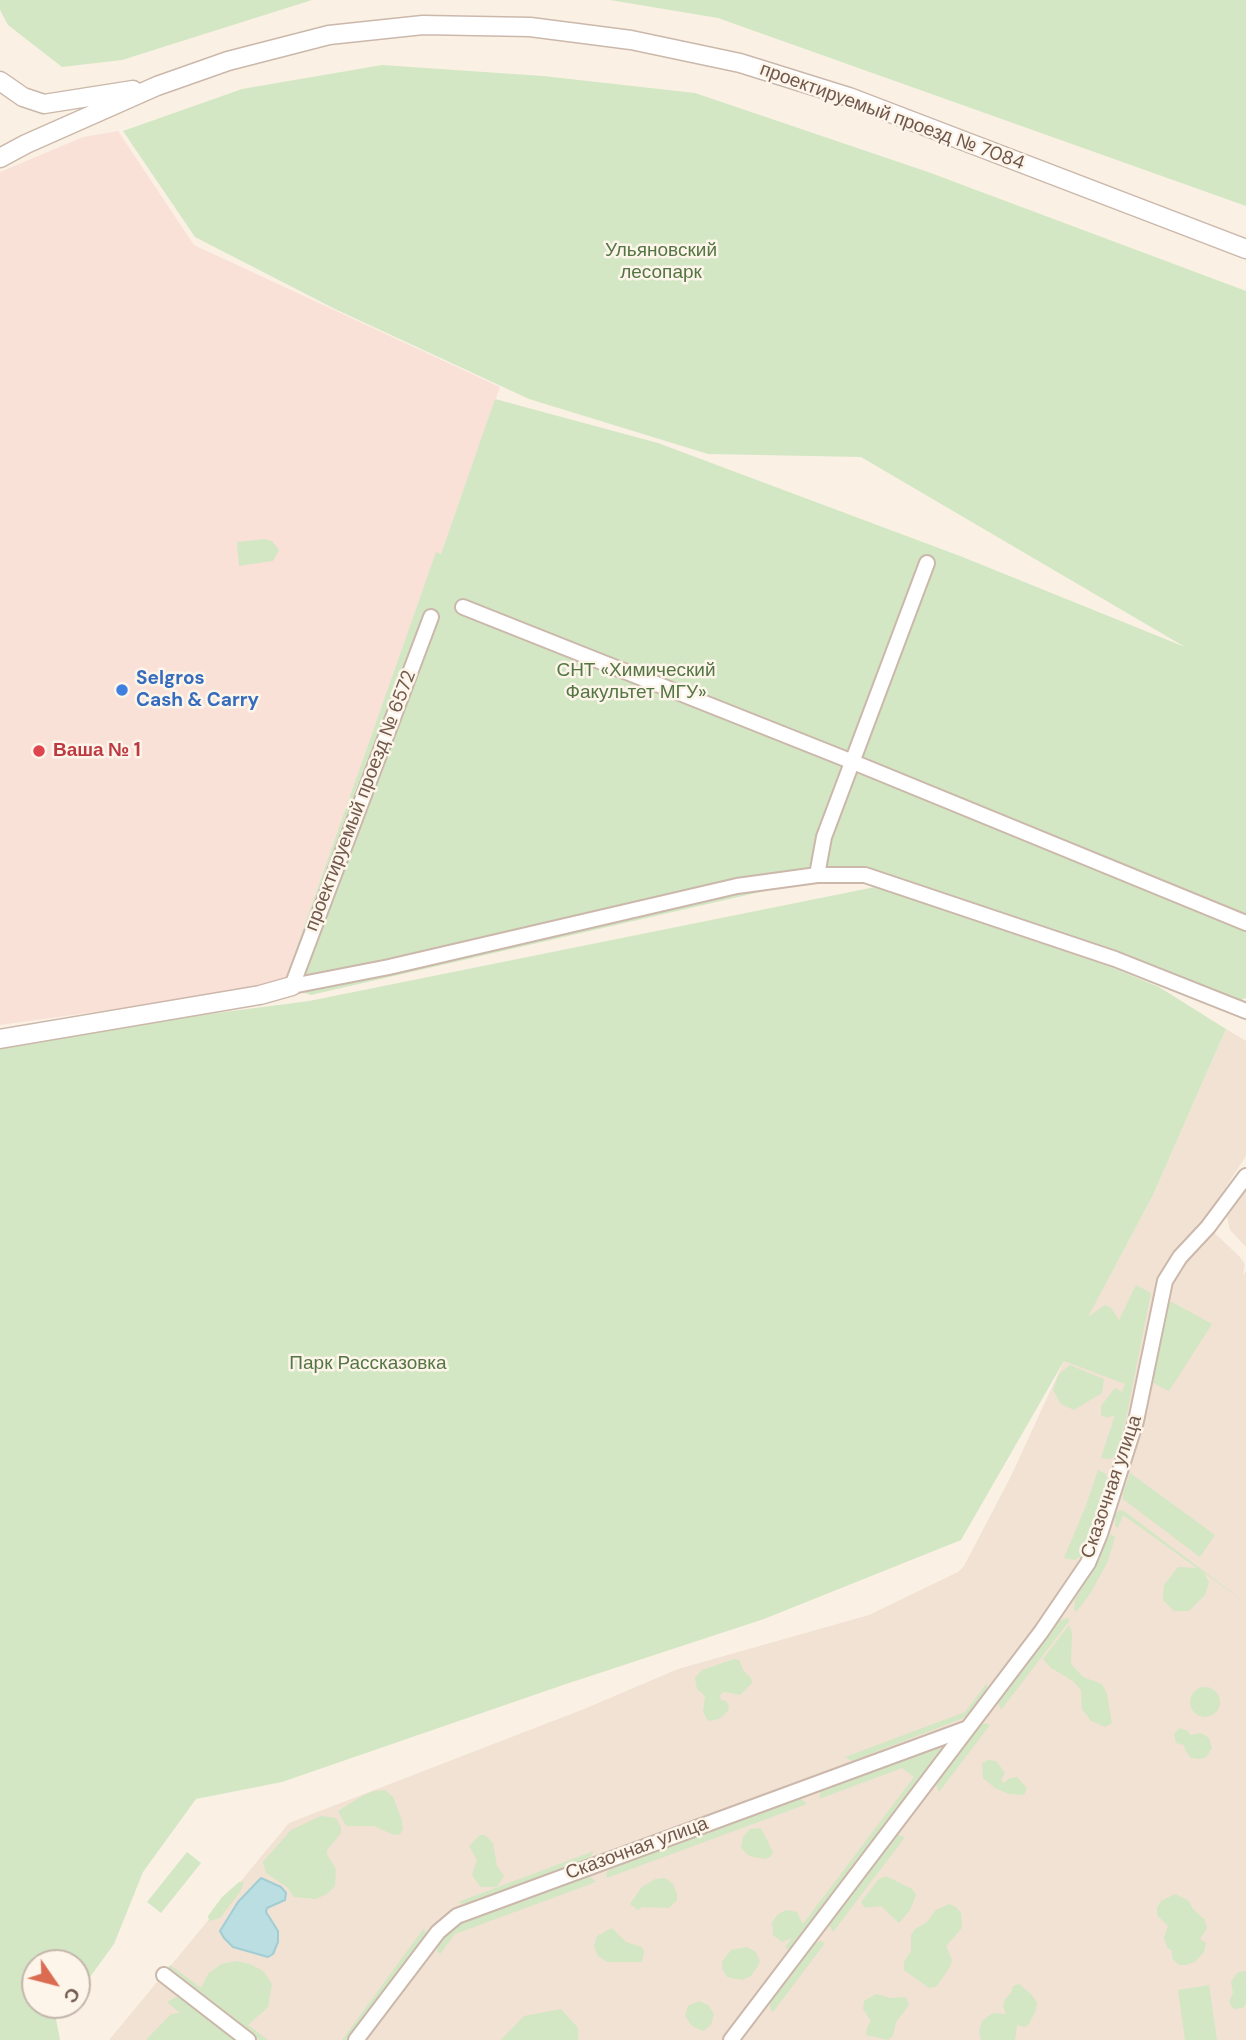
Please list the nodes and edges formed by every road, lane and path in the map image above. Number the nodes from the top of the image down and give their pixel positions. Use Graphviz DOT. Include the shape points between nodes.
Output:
graph roads {
  1 [pos="0,81"];
  2 [pos="157,86"];
  3 [pos="0,158"];
  4 [pos="1246,248"];
  5 [pos="927,563"];
  6 [pos="463,607"];
  7 [pos="431,617"];
  8 [pos="853,762"];
  9 [pos="817,875"];
  10 [pos="1246,923"];
  11 [pos="292,986"];
  12 [pos="1245,1009"];
  13 [pos="0,1039"];
  14 [pos="1246,1176"];
  15 [pos="968,1728"];
  16 [pos="164,1975"];
  17 [pos="248,2040"];
  18 [pos="356,2040"];
  19 [pos="731,2040"];
  1 -- 2 [label="street, проектируемый проезд № 7084" via="23,97 44,104"];
  2 -- 3 [label="street, проектируемый проезд № 7084"];
  2 -- 4 [label="street, проектируемый проезд № 7084" via="228,61 329,35 423,25 530,27 631,40 740,63 849,97"];
  5 -- 8 [label="street"];
  6 -- 8 [label="street"];
  7 -- 11 [label="street, проектируемый проезд № 6572"];
  8 -- 9 [label="street" via="824,837"];
  8 -- 10 [label="street"];
  9 -- 11 [label="street" via="737,886 402,965"];
  9 -- 12 [label="street" via="864,875"];
  11 -- 13 [label="street"];
  14 -- 15 [label="street, Сказочная улица" via="1165,1281 1136,1420 1095,1548 1041,1632"];
  15 -- 18 [label="street, Сказочная улица" via="457,1916 438,1932"];
  15 -- 19 [label="street, Сказочная улица"];
  16 -- 17 [label="street"];
}
